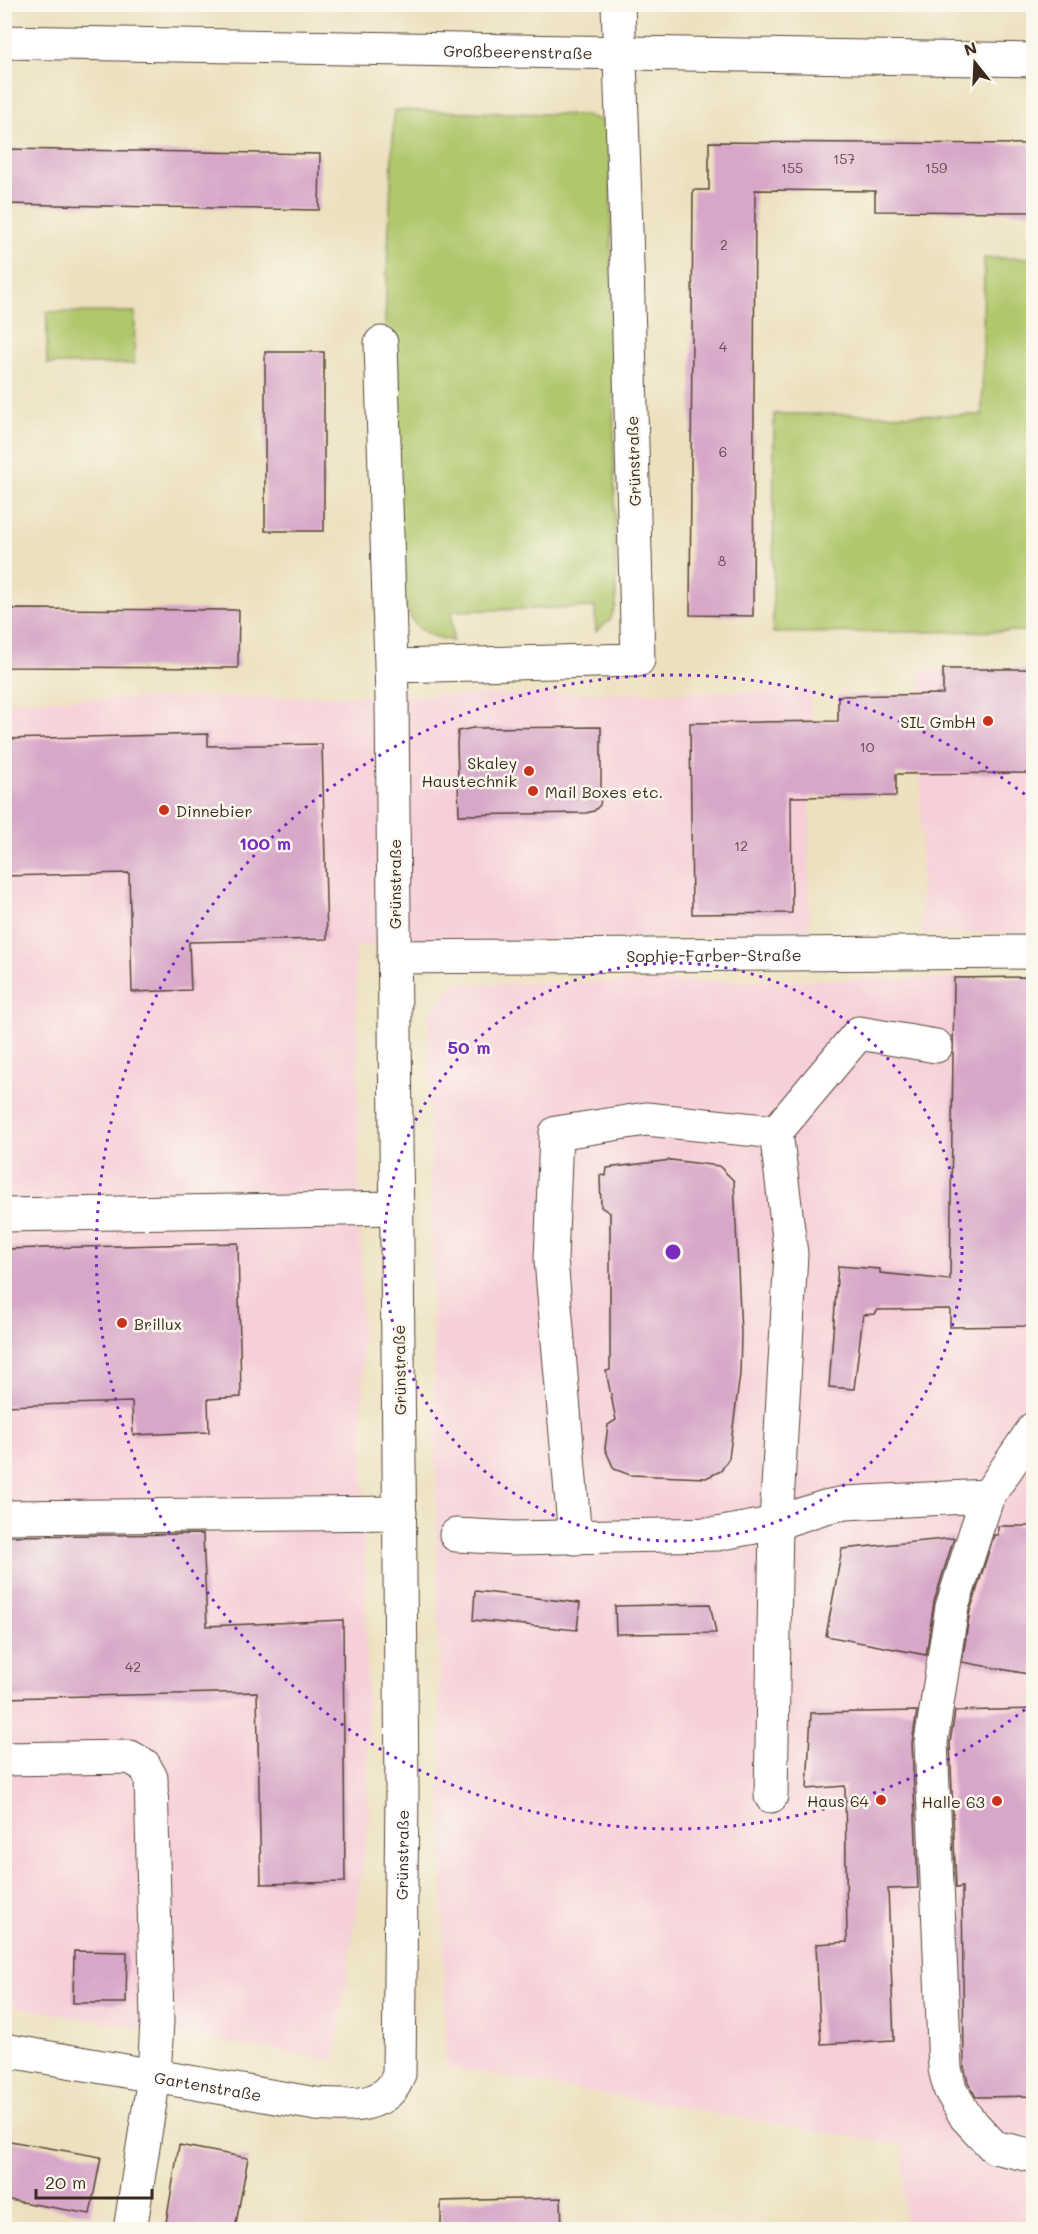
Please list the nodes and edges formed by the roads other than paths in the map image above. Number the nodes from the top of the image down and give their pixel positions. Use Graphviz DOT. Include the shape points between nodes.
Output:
graph roads {
  1 [pos="618,4"];
  2 [pos="4,42"];
  3 [pos="619,52"];
  4 [pos="1034,60"];
  5 [pos="381,343"];
  6 [pos="392,666"];
  7 [pos="1034,952"];
  8 [pos="394,957"];
  9 [pos="936,1046"];
  10 [pos="776,1132"];
  11 [pos="397,1208"];
  12 [pos="4,1215"];
  13 [pos="1034,1428"];
  14 [pos="988,1496"];
  15 [pos="400,1513"];
  16 [pos="4,1517"];
  17 [pos="776,1522"];
  18 [pos="456,1535"];
  19 [pos="576,1538"];
  20 [pos="4,1759"];
  21 [pos="771,1796"];
  22 [pos="4,2050"];
  23 [pos="399,2074"];
  24 [pos="154,2077"];
  25 [pos="1034,2156"];
  26 [pos="130,2229"];
  1 -- 3 [label="street"];
  2 -- 3 [label="street, Großbeerenstraße"];
  3 -- 4 [label="street, Großbeerenstraße"];
  3 -- 6 [label="street, Grünstraße" via="638,660"];
  5 -- 6 [label="street, Grünstraße"];
  6 -- 8 [label="street, Grünstraße"];
  7 -- 8 [label="street, Sophie-Farber-Straße"];
  8 -- 11 [label="street, Grünstraße"];
  9 -- 10 [label="street" via="859,1033"];
  10 -- 17 [label="street" via="791,1254"];
  10 -- 19 [label="street" via="646,1119 556,1133 551,1260"];
  11 -- 12 [label="street"];
  11 -- 15 [label="street, Grünstraße"];
  13 -- 14 [label="street"];
  14 -- 17 [label="street" via="845,1503"];
  14 -- 25 [label="street" via="952,1607 931,1742 945,2069 950,2090 966,2117 994,2146"];
  15 -- 16 [label="street"];
  15 -- 23 [label="street, Grünstraße"];
  17 -- 19 [label="street" via="717,1534"];
  17 -- 21 [label="street"];
  18 -- 19 [label="street"];
  20 -- 24 [label="street" via="130,1757 144,1764 151,1778 157,2020"];
  22 -- 24 [label="street, Gartenstraße"];
  23 -- 24 [label="street, Gartenstraße" via="386,2094 354,2106 316,2104"];
  24 -- 26 [label="street"];
}
